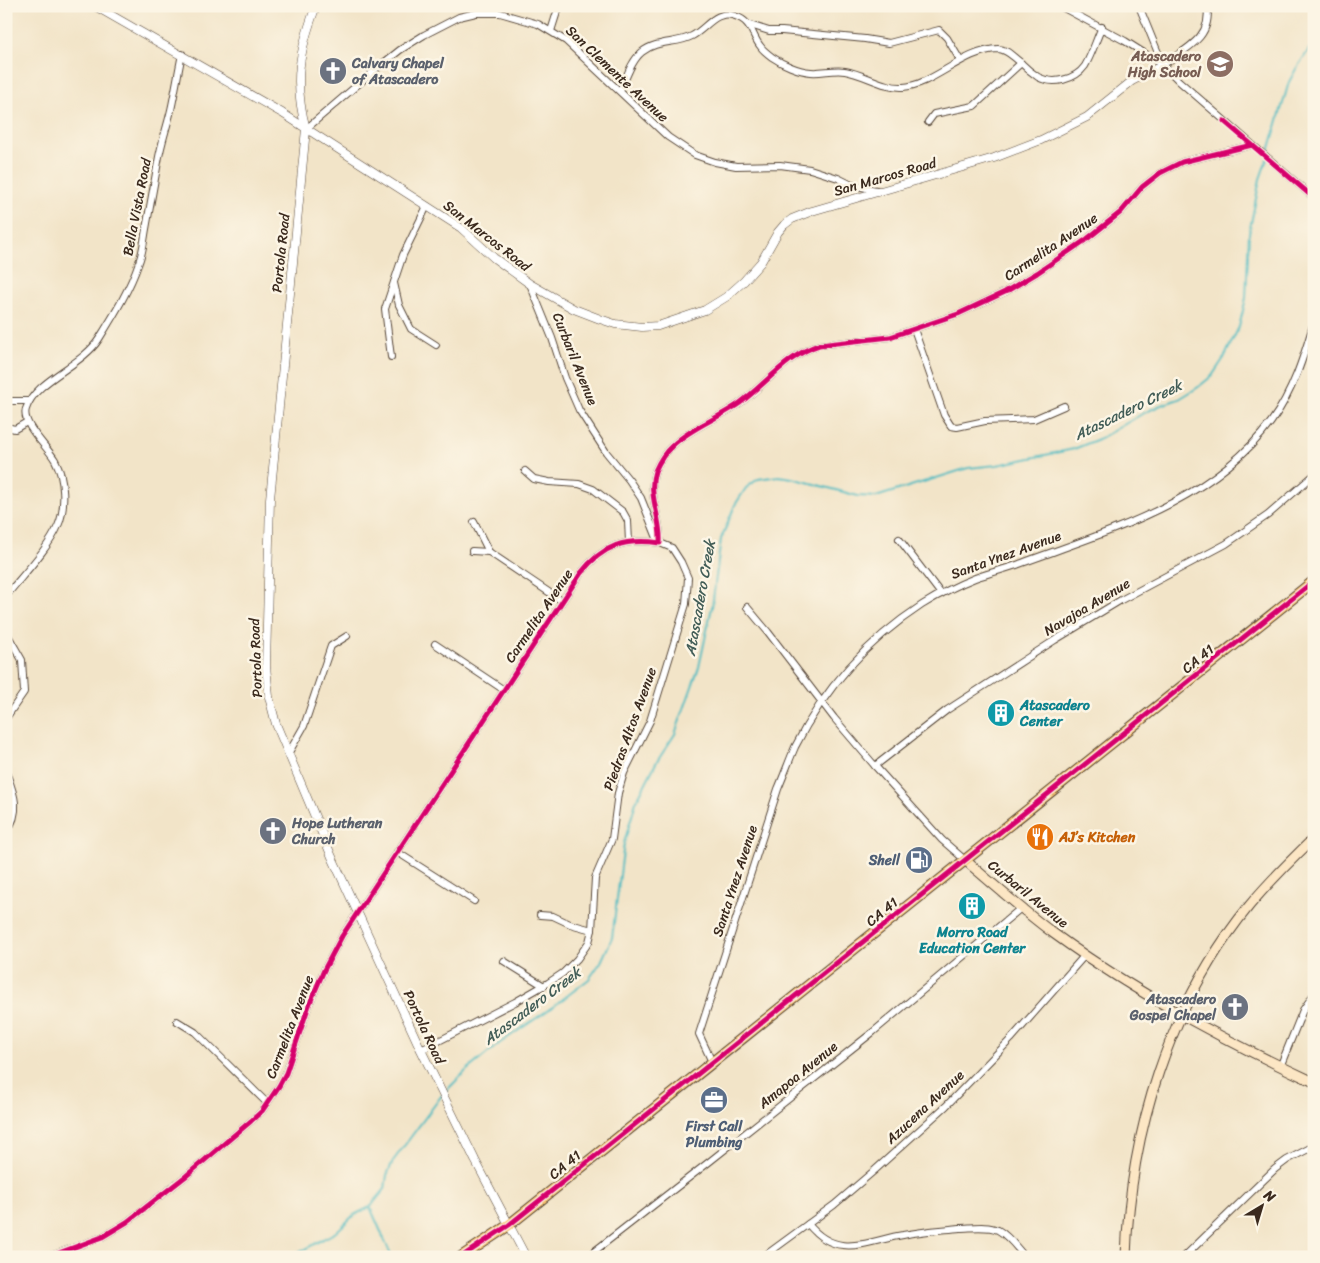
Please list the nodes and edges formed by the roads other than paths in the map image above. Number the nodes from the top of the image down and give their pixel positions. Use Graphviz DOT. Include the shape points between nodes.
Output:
graph roads {
  1 [pos="95,6"];
  2 [pos="316,6"];
  3 [pos="561,6"];
  4 [pos="1060,6"];
  5 [pos="1138,6"];
  6 [pos="1206,6"];
  7 [pos="750,25"];
  8 [pos="1102,27"];
  9 [pos="551,31"];
  10 [pos="182,54"];
  11 [pos="960,60"];
  12 [pos="1021,63"];
  13 [pos="1163,65"];
  14 [pos="620,91"];
  15 [pos="928,122"];
  16 [pos="306,129"];
  17 [pos="1252,145"];
  18 [pos="880,191"];
  19 [pos="1314,198"];
  20 [pos="427,206"];
  21 [pos="394,282"];
  22 [pos="530,284"];
  23 [pos="1314,322"];
  24 [pos="914,329"];
  25 [pos="436,345"];
  26 [pos="391,357"];
  27 [pos="6,401"];
  28 [pos="29,401"];
  29 [pos="1064,406"];
  30 [pos="27,422"];
  31 [pos="6,427"];
  32 [pos="525,472"];
  33 [pos="1314,475"];
  34 [pos="474,522"];
  35 [pos="899,539"];
  36 [pos="629,542"];
  37 [pos="660,543"];
  38 [pos="472,552"];
  39 [pos="489,552"];
  40 [pos="1314,581"];
  41 [pos="941,594"];
  42 [pos="6,596"];
  43 [pos="562,601"];
  44 [pos="747,607"];
  45 [pos="6,632"];
  46 [pos="347,636"];
  47 [pos="435,644"];
  48 [pos="504,690"];
  49 [pos="822,702"];
  50 [pos="6,718"];
  51 [pos="288,754"];
  52 [pos="875,766"];
  53 [pos="6,772"];
  54 [pos="6,832"];
  55 [pos="1314,838"];
  56 [pos="397,852"];
  57 [pos="965,860"];
  58 [pos="474,901"];
  59 [pos="1021,908"];
  60 [pos="356,913"];
  61 [pos="540,915"];
  62 [pos="592,930"];
  63 [pos="1086,955"];
  64 [pos="504,961"];
  65 [pos="544,986"];
  66 [pos="1314,994"];
  67 [pos="1182,1015"];
  68 [pos="177,1021"];
  69 [pos="421,1050"];
  70 [pos="712,1062"];
  71 [pos="1280,1067"];
  72 [pos="1314,1082"];
  73 [pos="267,1103"];
  74 [pos="1314,1146"];
  75 [pos="808,1224"];
  76 [pos="509,1225"];
  77 [pos="48,1257"];
  78 [pos="461,1257"];
  79 [pos="526,1257"];
  80 [pos="587,1257"];
  81 [pos="764,1257"];
  82 [pos="1025,1257"];
  83 [pos="1126,1257"];
  84 [pos="1184,1257"];
  1 -- 10 [label="street, San Marcos Road"];
  2 -- 16 [label="street, Portola Road" via="304,40 299,69 299,92"];
  3 -- 9 [label="street"];
  4 -- 8 [label="street"];
  5 -- 13 [label="street"];
  6 -- 13 [label="street" via="1208,22 1202,35"];
  7 -- 11 [label="street" via="769,32 866,39 889,44 939,30 948,38"];
  7 -- 11 [label="street" via="760,46 774,58 798,70 843,71 904,87 947,70"];
  7 -- 14 [label="street" via="736,16 724,15 691,36 650,47 638,55"];
  8 -- 12 [label="street" via="1085,66 1071,78 1050,81 1038,77"];
  8 -- 13 [label="street"];
  9 -- 14 [label="street, San Clemente Avenue"];
  9 -- 16 [label="street, San Clemente Avenue" via="500,13 476,13 452,20 400,50"];
  10 -- 16 [label="street, San Marcos Road"];
  10 -- 28 [label="street, Bella Vista Road" via="140,260 133,279 93,347"];
  11 -- 12 [label="street" via="999,49"];
  12 -- 15 [label="street" via="974,106 934,114"];
  13 -- 17 [label="street"];
  13 -- 18 [label="street, San Marcos Road" via="1132,82 1087,117 1041,140 994,158"];
  14 -- 18 [label="street, San Clemente Avenue" via="668,137 704,159 736,166 780,165 810,169 852,185"];
  16 -- 20 [label="street, San Marcos Road"];
  16 -- 51 [label="street, Portola Road" via="269,518 267,681 272,711"];
  17 -- 19 [label="street"];
  17 -- 24 [label="street, Carmelita Avenue" via="1182,162 1160,172 1121,212 1037,274 958,314"];
  18 -- 22 [label="street, San Marcos Road" via="792,219 778,232 761,262 731,293 704,310 658,326 615,324 592,317"];
  20 -- 21 [label="street"];
  20 -- 22 [label="street, San Marcos Road" via="461,228"];
  21 -- 25 [label="street" via="399,305 410,329"];
  21 -- 26 [label="street" via="385,309"];
  22 -- 37 [label="street, Curbaril Avenue" via="579,410 641,498"];
  23 -- 41 [label="street, Santa Ynez Avenue" via="1297,373 1272,421 1247,450 1197,489 1142,518 976,578"];
  24 -- 29 [label="street" via="944,415 951,426 985,420 1034,419"];
  24 -- 37 [label="street, Carmelita Avenue" via="874,340 808,349 738,404 679,440 660,460 652,481 661,531"];
  27 -- 28 [label="street"];
  28 -- 30 [label="street" via="25,416"];
  30 -- 31 [label="street" via="15,429"];
  30 -- 42 [label="street" via="59,469 63,494 61,515 50,540"];
  32 -- 36 [label="street" via="534,479 579,484 593,489 623,512 628,521"];
  33 -- 52 [label="street, Navajoa Avenue" via="1268,515 1226,544 1121,600 1055,640 946,710"];
  34 -- 39 [label="street"];
  35 -- 41 [label="street"];
  36 -- 37 [label="street, Carmelita Avenue"];
  36 -- 43 [label="street, Carmelita Avenue" via="598,554"];
  37 -- 62 [label="street, Piedras Altos Avenue" via="672,548 688,578 686,604 650,721 618,793 612,839 595,878"];
  38 -- 39 [label="street"];
  39 -- 43 [label="street"];
  40 -- 57 [label="main road, CA 41 / CA 41"];
  41 -- 49 [label="street, Santa Ynez Avenue" via="875,641 834,684"];
  43 -- 48 [label="street, Carmelita Avenue"];
  44 -- 49 [label="street, Curbaril Avenue"];
  45 -- 50 [label="street" via="22,660 24,692"];
  46 -- 51 [label="street" via="330,646 304,726"];
  47 -- 48 [label="street"];
  48 -- 56 [label="street, Carmelita Avenue"];
  49 -- 52 [label="street, Curbaril Avenue"];
  49 -- 70 [label="street, Santa Ynez Avenue" via="794,750 778,789 699,1034"];
  51 -- 60 [label="street, Portola Road"];
  52 -- 57 [label="street, Curbaril Avenue" via="942,840"];
  53 -- 54 [label="street" via="16,806 15,816"];
  55 -- 67 [label="main road" via="1248,907 1219,948"];
  56 -- 58 [label="street"];
  56 -- 60 [label="street, Carmelita Avenue"];
  57 -- 59 [label="main road, Curbaril Avenue"];
  57 -- 70 [label="main road, CA 41 / CA 41"];
  59 -- 63 [label="main road, Curbaril Avenue"];
  59 -- 80 [label="street, Amapoa Avenue" via="873,1032"];
  60 -- 69 [label="street, Portola Road"];
  60 -- 73 [label="street, Carmelita Avenue" via="324,970 292,1060"];
  61 -- 62 [label="street" via="553,916"];
  62 -- 65 [label="street, Piedras Altos Avenue" via="589,942 576,960"];
  63 -- 67 [label="main road, Curbaril Avenue"];
  63 -- 75 [label="street, Azucena Avenue" via="958,1094 875,1170"];
  64 -- 65 [label="street"];
  65 -- 69 [label="street, Piedras Altos Avenue"];
  66 -- 71 [label="street" via="1303,1010"];
  67 -- 71 [label="main road, Curbaril Avenue"];
  67 -- 83 [label="main road" via="1148,1104 1129,1205"];
  68 -- 73 [label="street" via="194,1032"];
  69 -- 76 [label="street, Portola Road"];
  70 -- 76 [label="main road, CA 41 / CA 41"];
  71 -- 72 [label="main road, Curbaril Avenue"];
  73 -- 77 [label="street, Carmelita Avenue" via="251,1122 127,1222 102,1237"];
  74 -- 84 [label="street" via="1276,1169"];
  75 -- 81 [label="street, Azucena Avenue"];
  75 -- 82 [label="street" via="828,1241 846,1246 926,1231 991,1228 1004,1234"];
  76 -- 78 [label="main road, CA 41 / CA 41"];
  76 -- 79 [label="street, Portola Road"];
}
